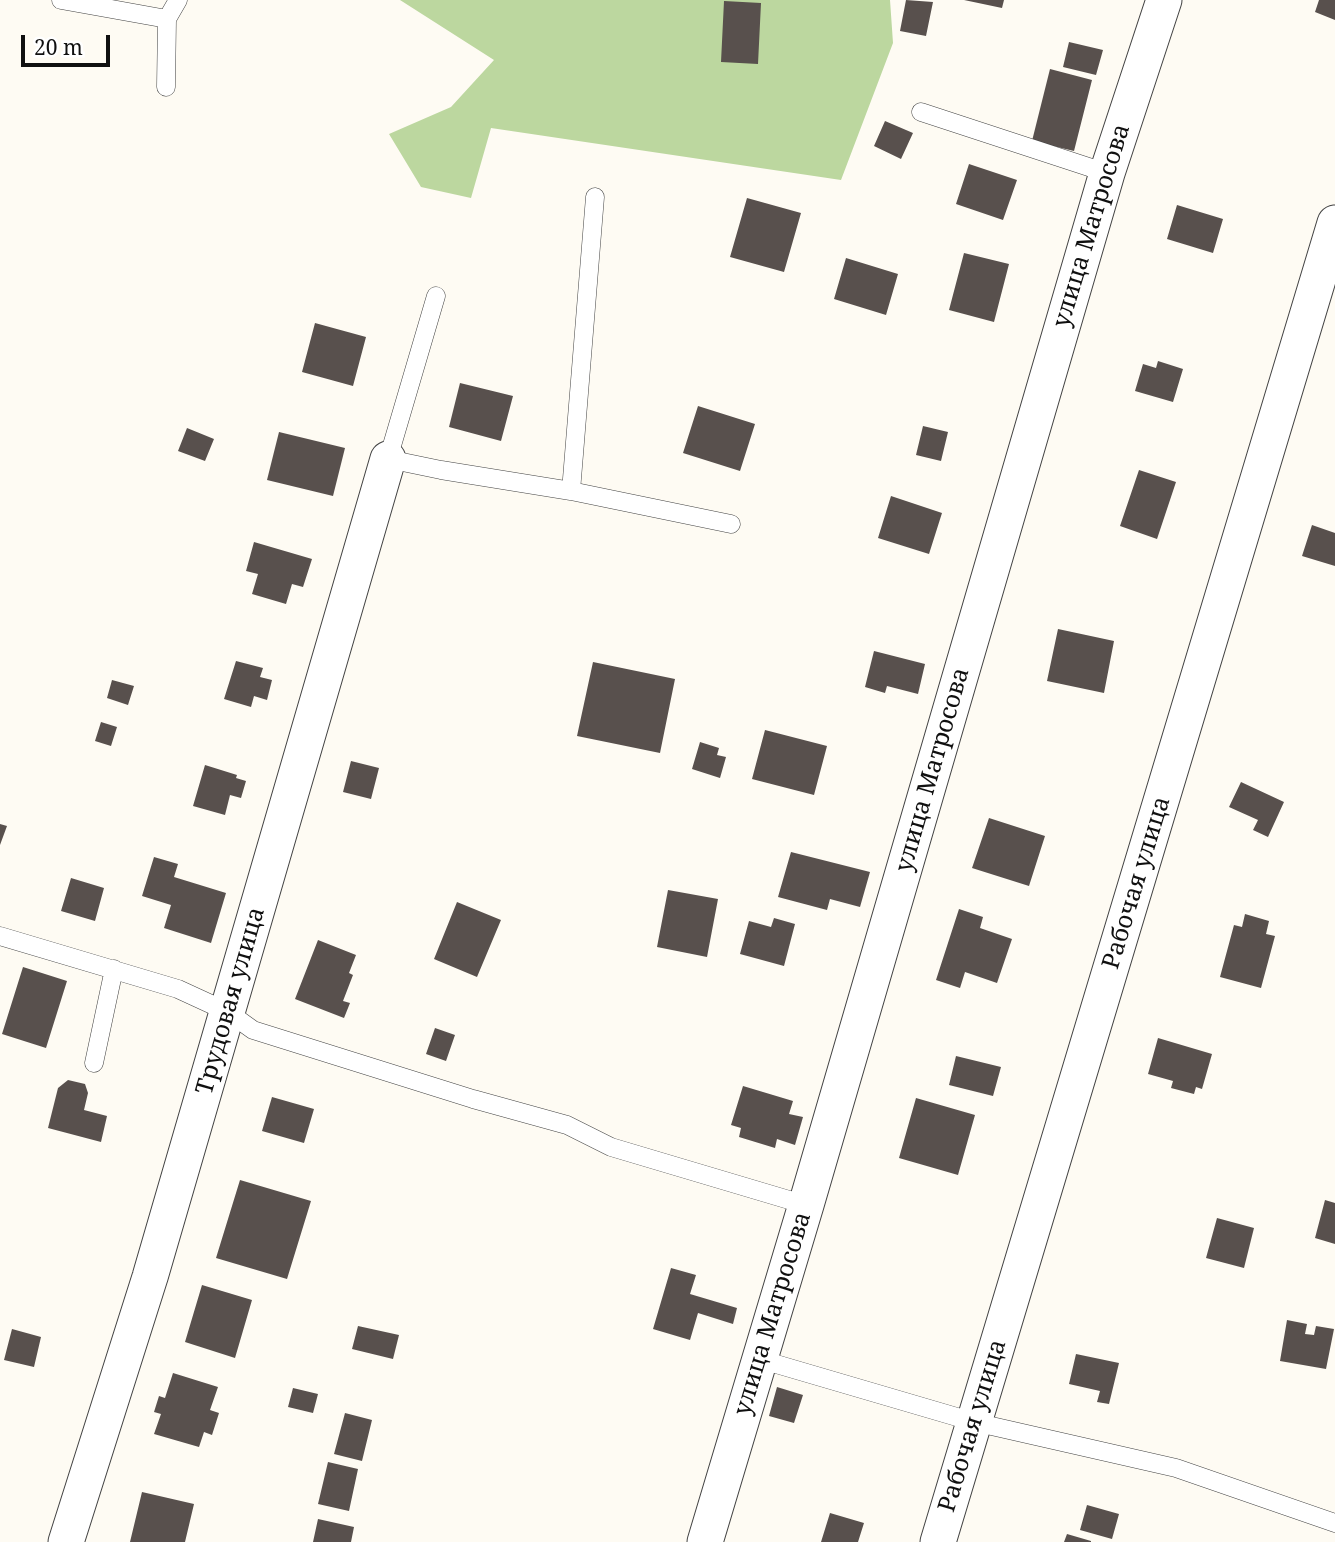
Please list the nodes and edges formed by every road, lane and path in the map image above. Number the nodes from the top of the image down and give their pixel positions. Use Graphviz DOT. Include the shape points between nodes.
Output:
graph roads {
  1 [pos="61,0"];
  2 [pos="178,0"];
  3 [pos="1164,0"];
  4 [pos="167,19"];
  5 [pos="166,87"];
  6 [pos="921,112"];
  7 [pos="1107,173"];
  8 [pos="595,197"];
  9 [pos="1335,223"];
  10 [pos="436,296"];
  11 [pos="388,459"];
  12 [pos="571,491"];
  13 [pos="731,524"];
  14 [pos="0,936"];
  15 [pos="114,969"];
  16 [pos="228,1012"];
  17 [pos="94,1063"];
  18 [pos="806,1205"];
  19 [pos="759,1359"];
  20 [pos="974,1422"];
  21 [pos="1335,1523"];
  22 [pos="66,1542"];
  23 [pos="705,1542"];
  24 [pos="938,1542"];
  1 -- 4 [label="lane"];
  2 -- 4 [label="lane"];
  3 -- 7 [label="street, улица Матросова"];
  4 -- 5 [label="lane"];
  6 -- 7 [label="lane"];
  7 -- 18 [label="street, улица Матросова"];
  8 -- 12 [label="lane"];
  9 -- 20 [label="street, Рабочая улица"];
  10 -- 11 [label="lane"];
  11 -- 12 [label="lane"];
  11 -- 16 [label="street, Трудовая улица"];
  12 -- 13 [label="lane"];
  14 -- 15 [label="lane"];
  15 -- 16 [label="lane" via="178,989"];
  15 -- 17 [label="lane"];
  16 -- 18 [label="lane" via="253,1030 567,1125 611,1147"];
  16 -- 22 [label="street, Трудовая улица"];
  18 -- 19 [label="street, улица Матросова"];
  19 -- 20 [label="lane"];
  19 -- 23 [label="street, улица Матросова"];
  20 -- 21 [label="lane" via="1176,1468"];
  20 -- 24 [label="street, Рабочая улица"];
}
